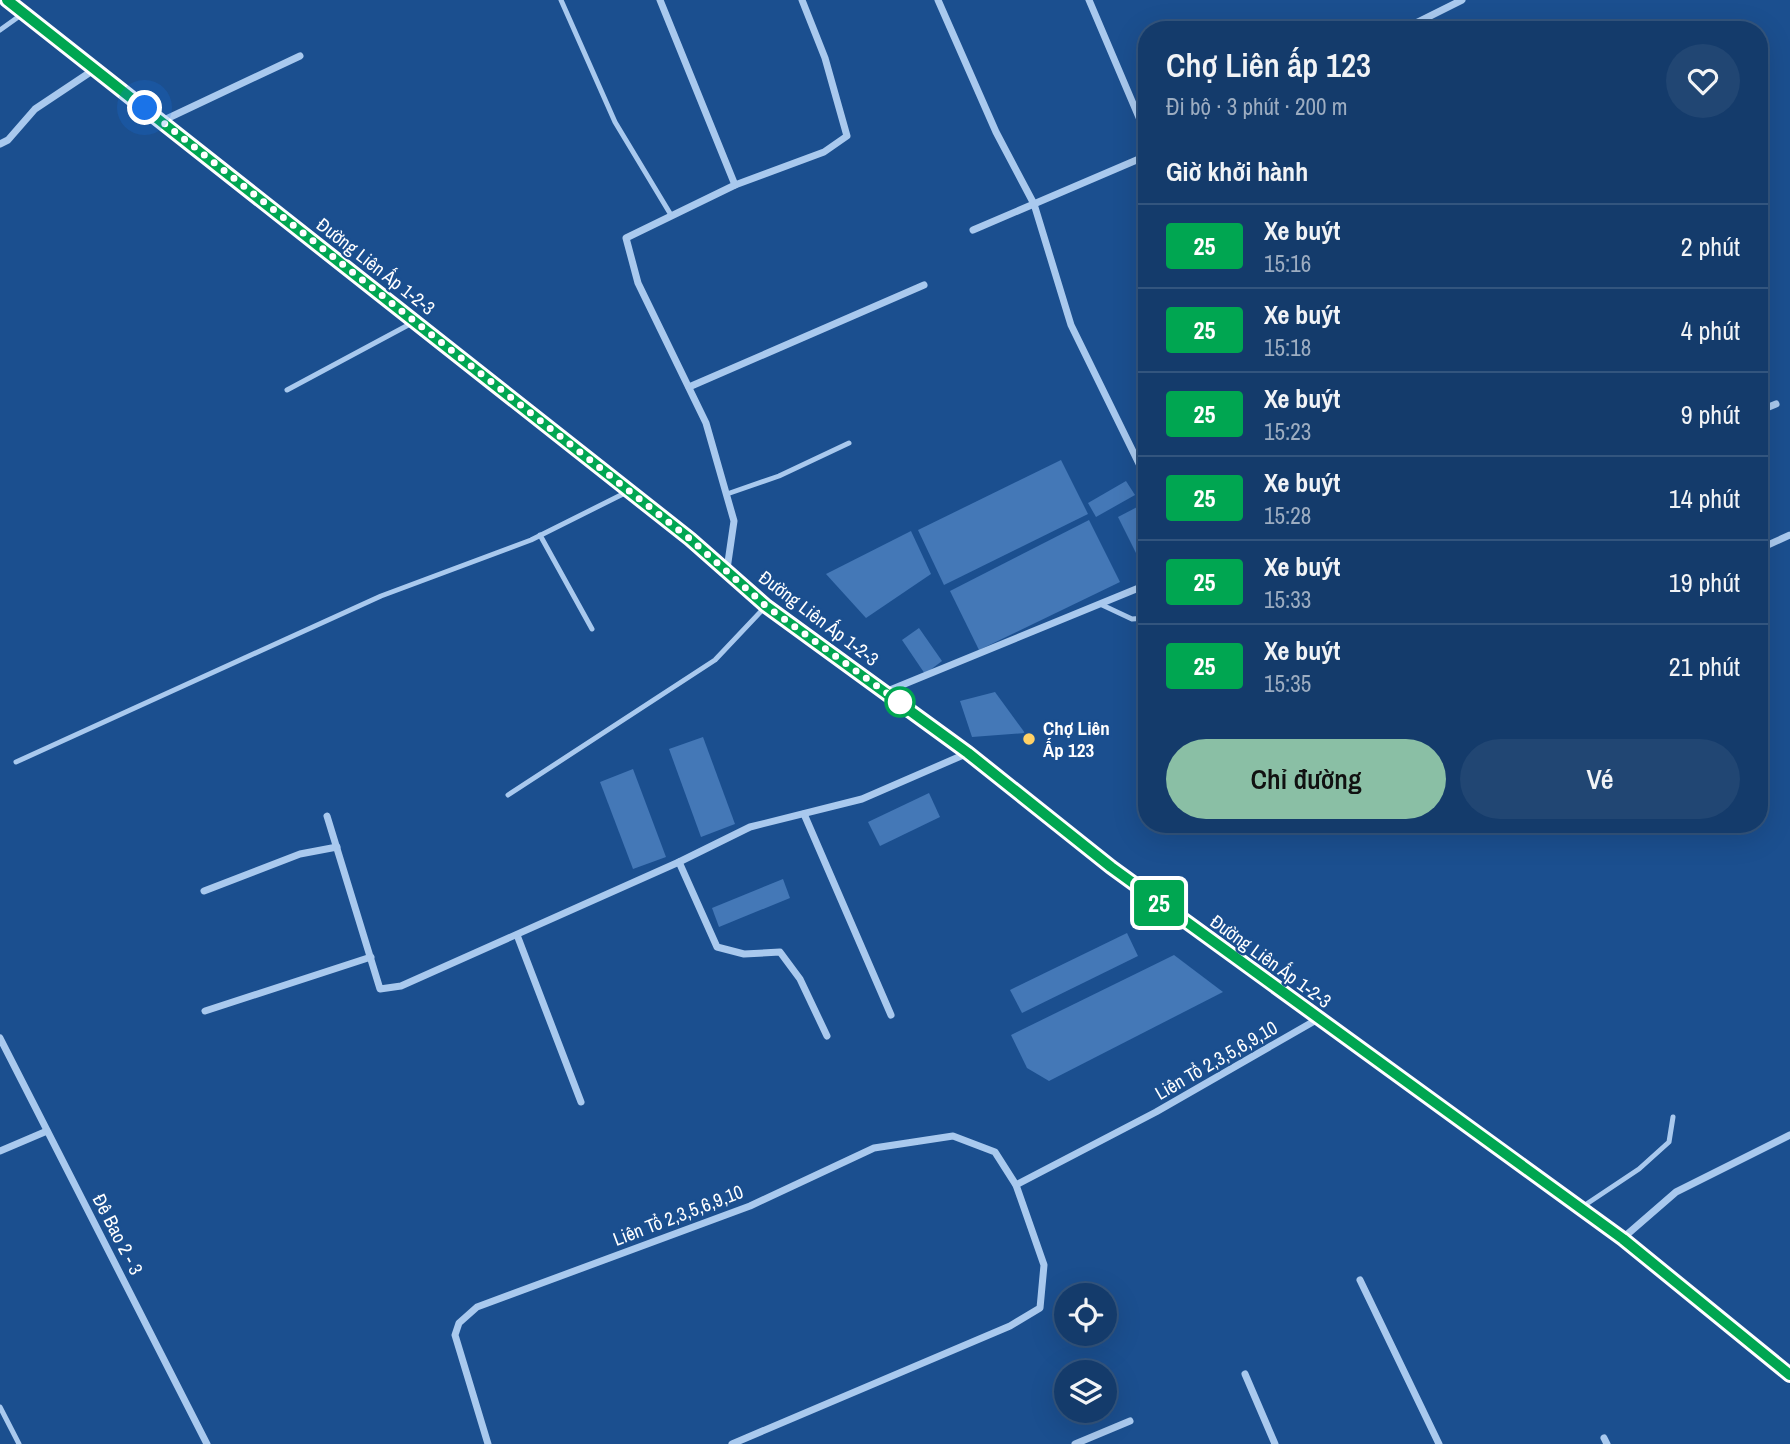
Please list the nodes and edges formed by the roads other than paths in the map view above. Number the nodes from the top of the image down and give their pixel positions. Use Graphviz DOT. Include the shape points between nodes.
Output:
graph roads {
  1 [pos="7,0"];
  2 [pos="561,0"];
  3 [pos="660,0"];
  4 [pos="802,0"];
  5 [pos="938,0"];
  6 [pos="1089,0"];
  7 [pos="1462,0"];
  8 [pos="23,13"];
  9 [pos="1420,21"];
  10 [pos="0,30"];
  11 [pos="300,56"];
  12 [pos="95,69"];
  13 [pos="1138,115"];
  14 [pos="162,122"];
  15 [pos="0,144"];
  16 [pos="1138,159"];
  17 [pos="735,185"];
  18 [pos="1034,204"];
  19 [pos="671,215"];
  20 [pos="974,230"];
  21 [pos="924,285"];
  22 [pos="415,322"];
  23 [pos="689,387"];
  24 [pos="287,390"];
  25 [pos="1776,404"];
  26 [pos="1768,407"];
  27 [pos="849,443"];
  28 [pos="1138,462"];
  29 [pos="630,491"];
  30 [pos="727,494"];
  31 [pos="540,535"];
  32 [pos="1790,535"];
  33 [pos="1768,545"];
  34 [pos="727,569"];
  35 [pos="1138,588"];
  36 [pos="1100,604"];
  37 [pos="766,606"];
  38 [pos="1138,619"];
  39 [pos="592,629"];
  40 [pos="885,692"];
  41 [pos="968,753"];
  42 [pos="16,762"];
  43 [pos="508,795"];
  44 [pos="804,814"];
  45 [pos="327,816"];
  46 [pos="337,847"];
  47 [pos="679,862"];
  48 [pos="204,891"];
  49 [pos="517,934"];
  50 [pos="371,957"];
  51 [pos="205,1011"];
  52 [pos="891,1015"];
  53 [pos="1318,1019"];
  54 [pos="827,1036"];
  55 [pos="0,1038"];
  56 [pos="581,1102"];
  57 [pos="1673,1117"];
  58 [pos="47,1131"];
  59 [pos="1790,1136"];
  60 [pos="0,1151"];
  61 [pos="1016,1185"];
  62 [pos="1580,1209"];
  63 [pos="1623,1239"];
  64 [pos="1360,1280"];
  65 [pos="1245,1374"];
  66 [pos="1790,1376"];
  67 [pos="0,1407"];
  68 [pos="1130,1421"];
  69 [pos="1080,1443"];
  70 [pos="19,1444"];
  71 [pos="207,1444"];
  72 [pos="488,1444"];
  73 [pos="732,1444"];
  74 [pos="1275,1444"];
  75 [pos="1439,1444"];
  1 -- 8 [label="street, Đường Liên Ấp 1-2-3"];
  2 -- 19 [label="lane" via="615,121"];
  3 -- 17 [label="street"];
  4 -- 17 [label="street" via="825,58 847,136 824,152"];
  5 -- 18 [label="street" via="996,132"];
  6 -- 13 [label="street"];
  7 -- 9 [label="street"];
  8 -- 10 [label="lane"];
  8 -- 12 [label="street, Đường Liên Ấp 1-2-3"];
  11 -- 14 [label="street"];
  12 -- 14 [label="street, Đường Liên Ấp 1-2-3"];
  12 -- 15 [label="street" via="35,109"];
  14 -- 22 [label="street, Đường Liên Ấp 1-2-3"];
  16 -- 18 [label="street"];
  17 -- 19 [label="street"];
  18 -- 20 [label="street"];
  18 -- 28 [label="street" via="1071,325"];
  19 -- 23 [label="street" via="626,238 638,283"];
  21 -- 23 [label="street"];
  22 -- 24 [label="lane"];
  22 -- 29 [label="street, Đường Liên Ấp 1-2-3"];
  23 -- 30 [label="street" via="706,423"];
  25 -- 26 [label="street"];
  27 -- 30 [label="lane"];
  29 -- 31 [label="lane"];
  29 -- 34 [label="street, Đường Liên Ấp 1-2-3"];
  30 -- 34 [label="street" via="734,522"];
  31 -- 39 [label="lane"];
  31 -- 42 [label="lane" via="381,596"];
  32 -- 33 [label="street"];
  34 -- 37 [label="street, Đường Liên Ấp 1-2-3"];
  35 -- 36 [label="street"];
  36 -- 38 [label="lane"];
  36 -- 40 [label="street"];
  37 -- 40 [label="street, Đường Liên Ấp 1-2-3"];
  37 -- 43 [label="lane" via="715,660"];
  40 -- 41 [label="street, Đường Liên Ấp 1-2-3"];
  41 -- 44 [label="street" via="862,799"];
  41 -- 53 [label="street, Đường Liên Ấp 1-2-3" via="1111,867"];
  44 -- 47 [label="street" via="750,827"];
  44 -- 52 [label="street"];
  45 -- 46 [label="street"];
  46 -- 48 [label="street" via="300,854"];
  46 -- 50 [label="street"];
  47 -- 49 [label="street"];
  47 -- 54 [label="street" via="717,947 744,954 780,952 800,979"];
  49 -- 50 [label="street" via="401,986 380,989"];
  49 -- 56 [label="street"];
  50 -- 51 [label="street"];
  53 -- 61 [label="street, Liên Tổ 2,3,5,6,9,10"];
  53 -- 62 [label="street, Đường Liên Ấp 1-2-3"];
  55 -- 58 [label="street, Đê Bao 2 - 3"];
  57 -- 62 [label="lane" via="1669,1142 1639,1169"];
  58 -- 60 [label="street"];
  58 -- 71 [label="street, Đê Bao 2 - 3"];
  59 -- 63 [label="street" via="1676,1192"];
  61 -- 72 [label="street, Liên Tổ 2,3,5,6,9,10" via="995,1152 953,1136 874,1148 750,1206 477,1307 459,1323 455,1335"];
  61 -- 73 [label="street, Liên Tổ 2,3,5,6,9,10" via="1044,1265 1040,1308 1010,1326"];
  62 -- 63 [label="street, Đường Liên Ấp 1-2-3"];
  63 -- 66 [label="street, Đường Liên Ấp 1-2-3"];
  64 -- 75 [label="street"];
  65 -- 74 [label="street"];
  67 -- 70 [label="lane"];
  68 -- 69 [label="street"];
}
